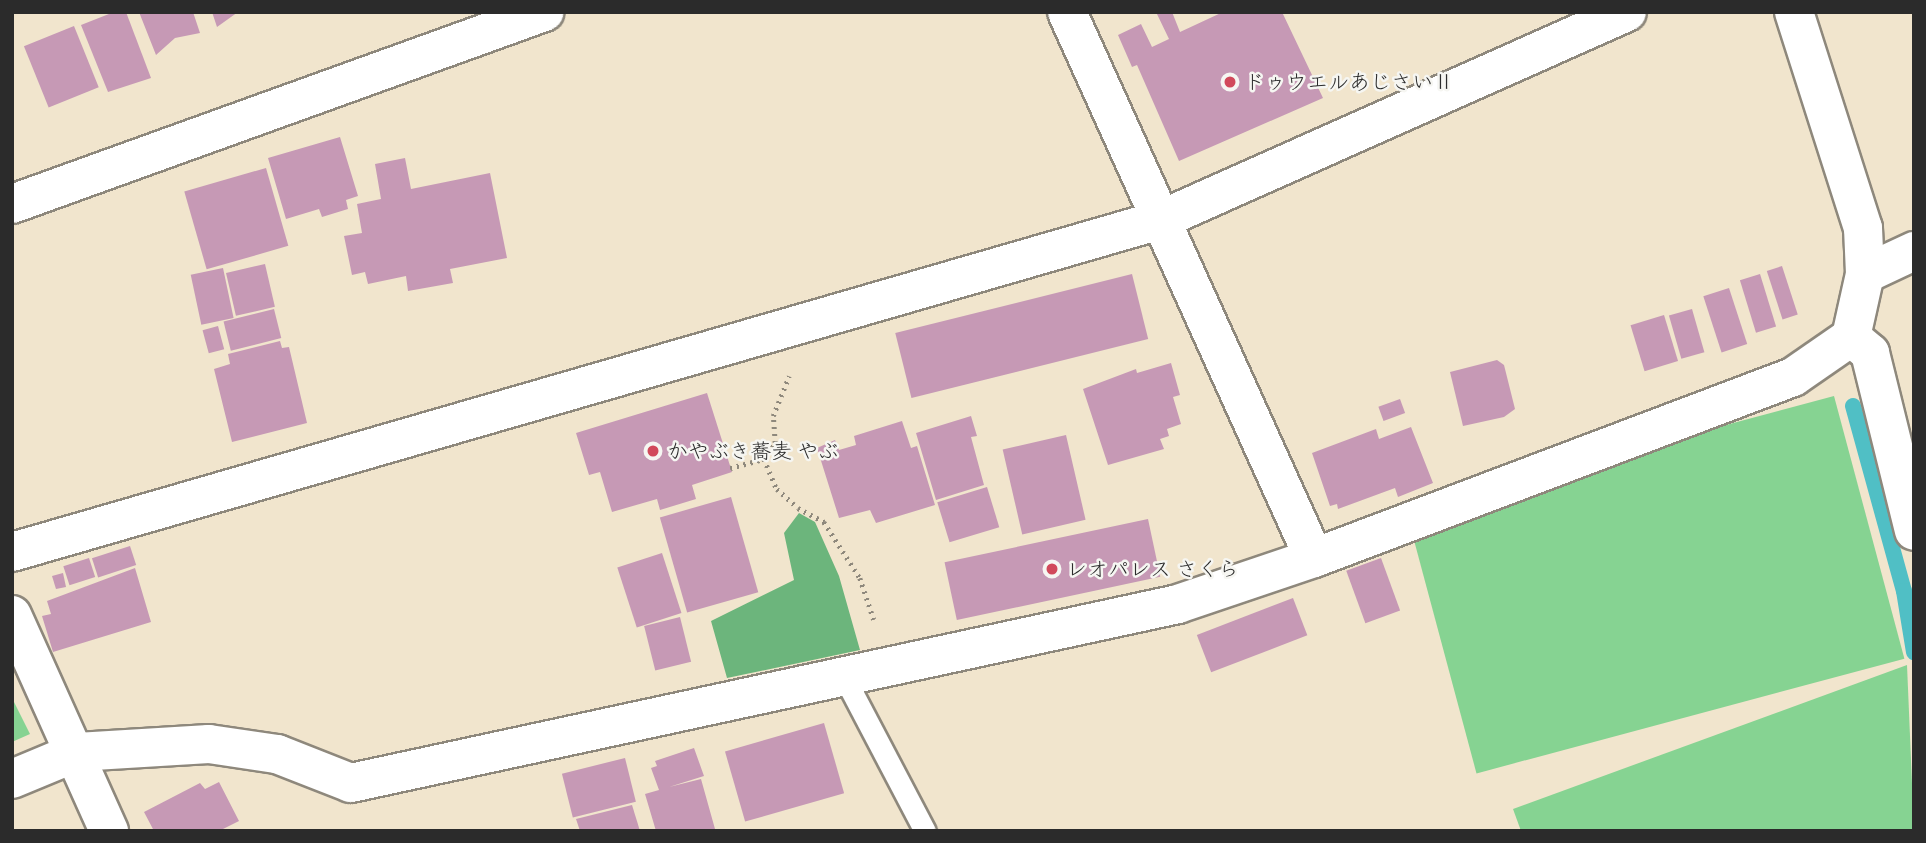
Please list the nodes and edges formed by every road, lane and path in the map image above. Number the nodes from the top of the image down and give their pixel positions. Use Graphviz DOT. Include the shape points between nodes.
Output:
graph roads {
  1 [pos="544,12"];
  2 [pos="1067,12"];
  3 [pos="1627,12"];
  4 [pos="1794,12"];
  5 [pos="12,204"];
  6 [pos="1160,220"];
  7 [pos="1889,262"];
  8 [pos="779,331"];
  9 [pos="1851,337"];
  10 [pos="764,459"];
  11 [pos="730,468"];
  12 [pos="1914,531"];
  13 [pos="12,552"];
  14 [pos="1314,558"];
  15 [pos="12,615"];
  16 [pos="888,667"];
  17 [pos="844,677"];
  18 [pos="77,752"];
  19 [pos="12,779"];
  20 [pos="109,831"];
  21 [pos="925,831"];
  1 -- 5 [label="street"];
  2 -- 6 [label="street"];
  3 -- 6 [label="street"];
  4 -- 7 [label="street" via="1863,228"];
  6 -- 8 [label="street"];
  6 -- 14 [label="street"];
  7 -- 9 [label="street"];
  8 -- 10 [label="path" via="790,377 773,416 775,443"];
  8 -- 13 [label="street"];
  9 -- 12 [label="street" via="1870,353"];
  9 -- 14 [label="street" via="1793,377"];
  10 -- 11 [label="path"];
  10 -- 16 [label="path" via="777,489 824,522 860,578"];
  14 -- 16 [label="street" via="1178,604"];
  15 -- 18 [label="street"];
  16 -- 17 [label="street"];
  17 -- 18 [label="street" via="351,783 277,754 209,744"];
  17 -- 21 [label="lane"];
  18 -- 19 [label="street"];
  18 -- 20 [label="street"];
}
